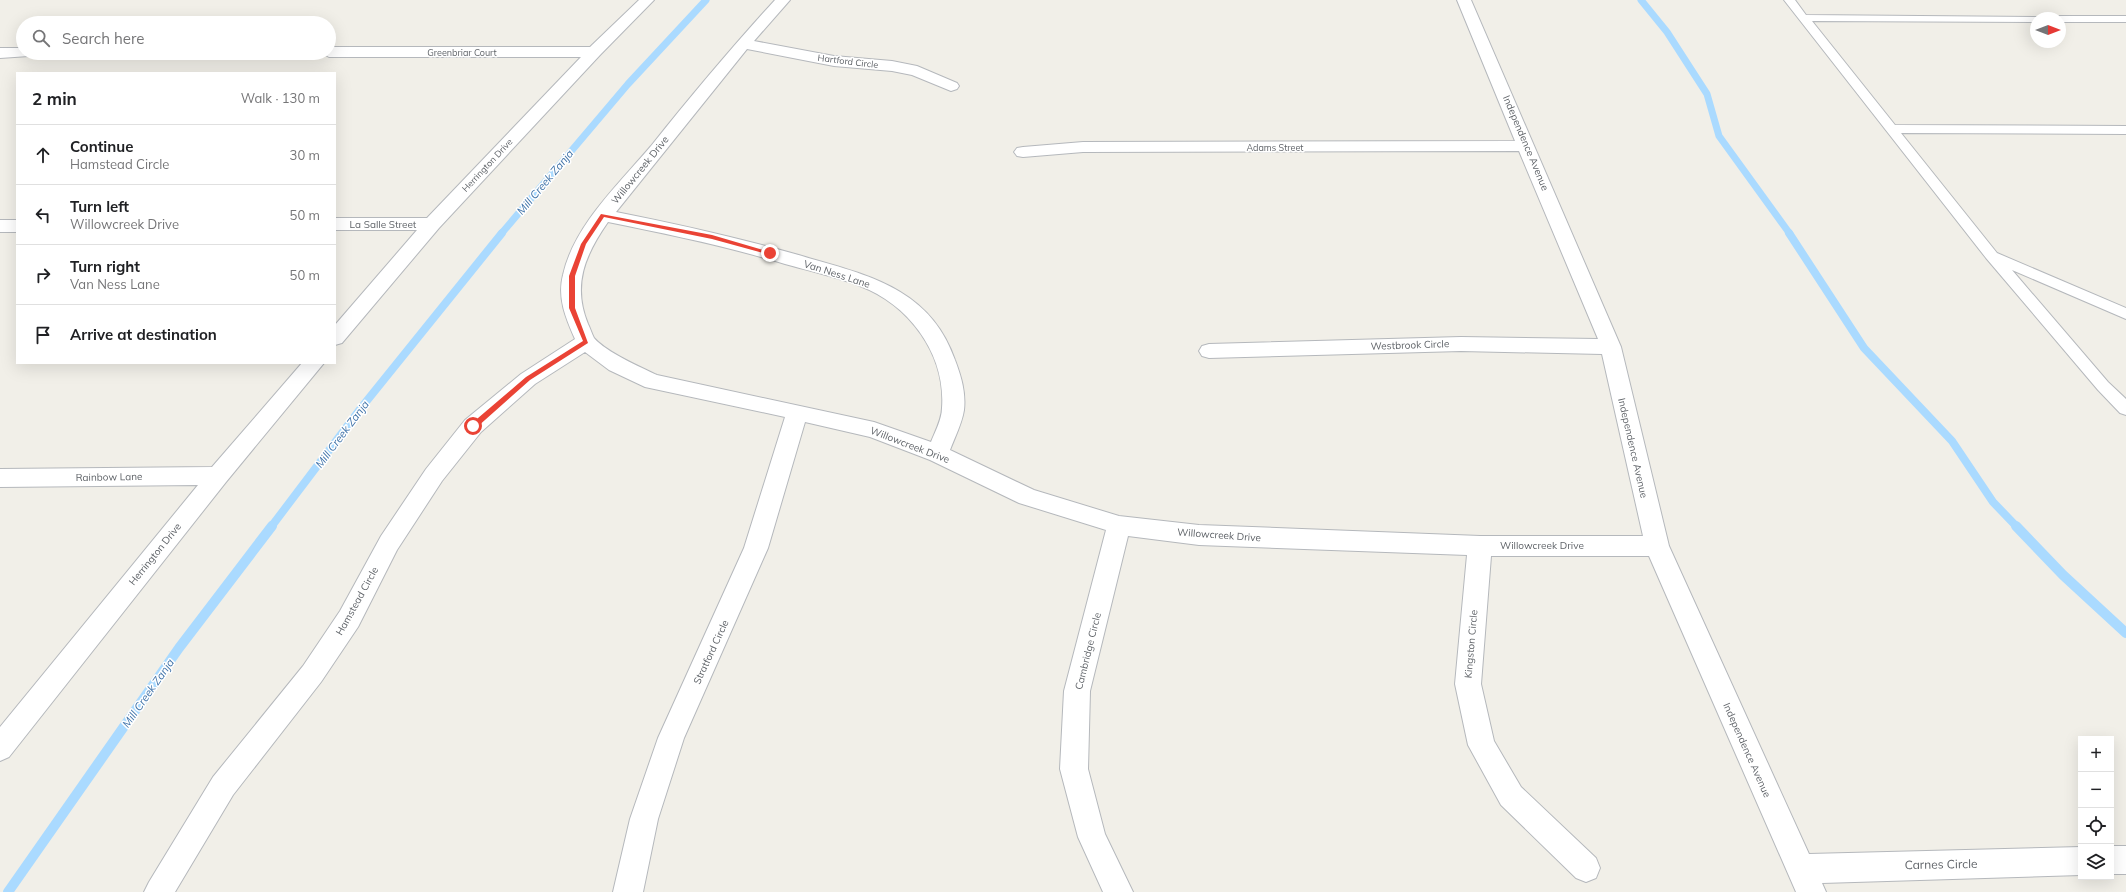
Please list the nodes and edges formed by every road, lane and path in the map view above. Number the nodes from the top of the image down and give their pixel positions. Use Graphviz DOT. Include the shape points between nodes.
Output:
graph roads {
  1 [pos="647,0"];
  2 [pos="783,0"];
  3 [pos="1464,0"];
  4 [pos="1789,0"];
  5 [pos="1803,18"];
  6 [pos="2030,19"];
  7 [pos="2066,19"];
  8 [pos="2126,19"];
  9 [pos="743,44"];
  10 [pos="336,52"];
  11 [pos="594,52"];
  12 [pos="0,53"];
  13 [pos="16,53"];
  14 [pos="952,86"];
  15 [pos="1890,129"];
  16 [pos="2126,130"];
  17 [pos="1527,146"];
  18 [pos="1023,152"];
  19 [pos="602,215"];
  20 [pos="336,224"];
  21 [pos="432,224"];
  22 [pos="0,226"];
  23 [pos="16,226"];
  24 [pos="1991,255"];
  25 [pos="2126,314"];
  26 [pos="336,337"];
  27 [pos="586,342"];
  28 [pos="1611,347"];
  29 [pos="1209,351"];
  30 [pos="313,364"];
  31 [pos="2126,410"];
  32 [pos="797,412"];
  33 [pos="938,454"];
  34 [pos="218,476"];
  35 [pos="0,478"];
  36 [pos="1120,525"];
  37 [pos="1480,546"];
  38 [pos="1657,546"];
  39 [pos="0,748"];
  40 [pos="2114,860"];
  41 [pos="2126,860"];
  42 [pos="2078,861"];
  43 [pos="1586,868"];
  44 [pos="1806,880"];
  45 [pos="159,892"];
  46 [pos="628,892"];
  47 [pos="1118,892"];
  1 -- 11 [label="street, Herrington Drive"];
  2 -- 9 [label="street, Willowcreek Drive"];
  3 -- 17 [label="street, Independence Avenue"];
  4 -- 5 [label="lane"];
  5 -- 6 [label="lane"];
  5 -- 15 [label="lane"];
  7 -- 8 [label="lane"];
  9 -- 14 [label="street, Hartford Circle" via="834,61 917,71"];
  9 -- 19 [label="street, Willowcreek Drive"];
  10 -- 11 [label="street, Greenbriar Court"];
  11 -- 21 [label="street, Herrington Drive"];
  12 -- 13 [label="street"];
  15 -- 16 [label="lane"];
  15 -- 24 [label="lane"];
  17 -- 18 [label="street, Adams Street" via="1084,147"];
  17 -- 28 [label="street, Independence Avenue"];
  19 -- 27 [label="street, Willowcreek Drive" via="583,244 572,276 572,308"];
  19 -- 33 [label="street, Van Ness Lane" via="712,237 763,251 868,282 903,302 926,325 942,351 953,383 953,410"];
  20 -- 21 [label="street, La Salle Street"];
  21 -- 26 [label="street, Herrington Drive"];
  22 -- 23 [label="street"];
  24 -- 25 [label="lane"];
  24 -- 31 [label="lane"];
  27 -- 32 [label="street, Willowcreek Drive" via="616,364 652,382"];
  27 -- 45 [label="street, Hamstead Circle" via="528,379 473,426 434,475 389,542 349,619 312,674 222,786"];
  28 -- 29 [label="street, Westbrook Circle" via="1461,344"];
  28 -- 38 [label="street, Independence Avenue"];
  30 -- 34 [label="street, Herrington Drive"];
  32 -- 33 [label="street, Willowcreek Drive" via="874,430"];
  32 -- 46 [label="street, Stratford Circle" via="756,548 671,738 644,819"];
  33 -- 36 [label="street, Willowcreek Drive" via="1027,497"];
  34 -- 35 [label="street, Rainbow Lane"];
  34 -- 39 [label="street, Herrington Drive"];
  36 -- 37 [label="street, Willowcreek Drive" via="1199,535"];
  36 -- 47 [label="street, Cambridge Circle" via="1077,691 1074,769 1092,836"];
  37 -- 38 [label="street, Willowcreek Drive"];
  37 -- 43 [label="street, Kingston Circle" via="1468,684 1481,745 1511,796"];
  38 -- 44 [label="street, Independence Avenue"];
  40 -- 41 [label="street"];
  42 -- 44 [label="street, Carnes Circle"];
}
